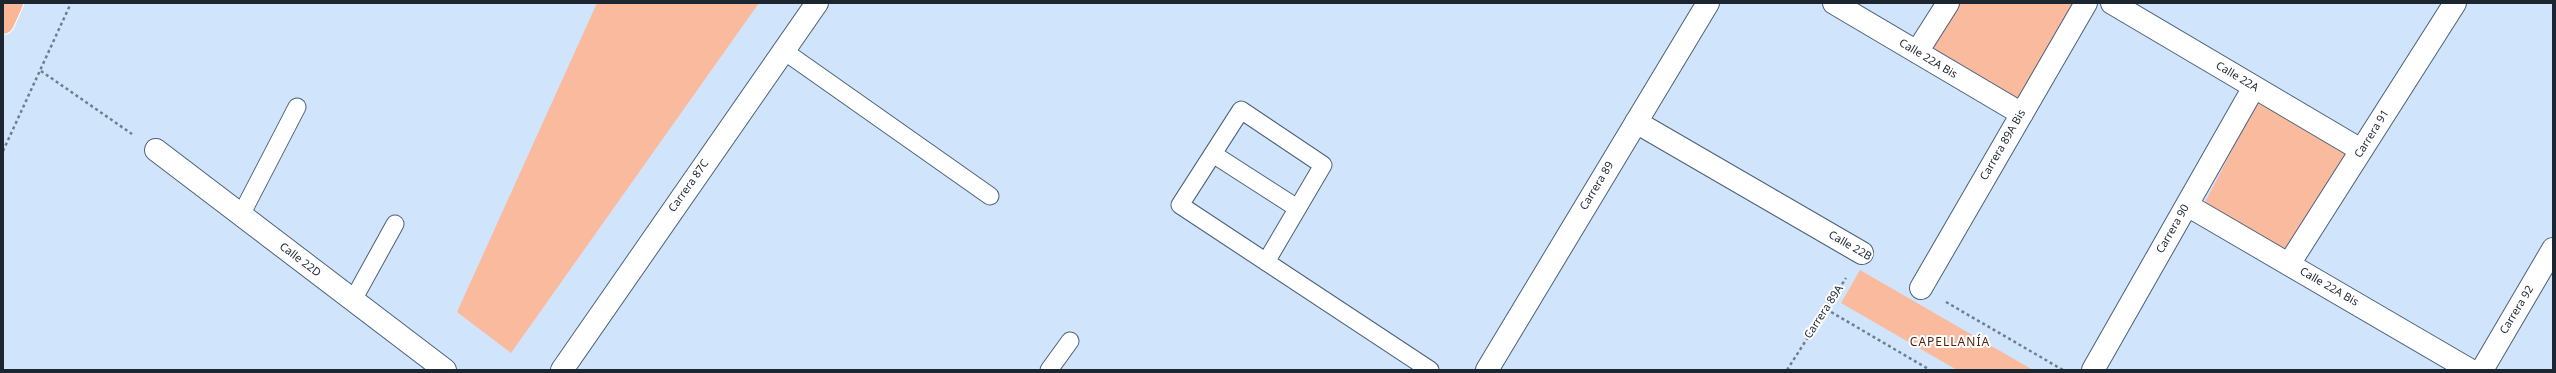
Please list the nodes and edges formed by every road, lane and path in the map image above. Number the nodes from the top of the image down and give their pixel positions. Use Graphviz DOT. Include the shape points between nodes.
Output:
graph roads {
  1 [pos="12,3"];
  2 [pos="71,3"];
  3 [pos="817,3"];
  4 [pos="1708,3"];
  5 [pos="1834,3"];
  6 [pos="1948,3"];
  7 [pos="2086,3"];
  8 [pos="2112,3"];
  9 [pos="2455,3"];
  10 [pos="3,23"];
  11 [pos="784,51"];
  12 [pos="1917,52"];
  13 [pos="41,71"];
  14 [pos="2254,87"];
  15 [pos="297,107"];
  16 [pos="2022,114"];
  17 [pos="1636,122"];
  18 [pos="156,150"];
  19 [pos="2361,150"];
  20 [pos="3,151"];
  21 [pos="1213,154"];
  22 [pos="990,196"];
  23 [pos="2187,205"];
  24 [pos="1297,208"];
  25 [pos="241,215"];
  26 [pos="395,224"];
  27 [pos="2553,249"];
  28 [pos="1862,253"];
  29 [pos="1266,262"];
  30 [pos="2289,264"];
  31 [pos="1920,288"];
  32 [pos="353,300"];
  33 [pos="1826,309"];
  34 [pos="1070,341"];
  35 [pos="445,370"];
  36 [pos="562,370"];
  37 [pos="1049,370"];
  38 [pos="1430,370"];
  39 [pos="1487,370"];
  40 [pos="1787,370"];
  41 [pos="1930,370"];
  42 [pos="2063,370"];
  43 [pos="2093,370"];
  44 [pos="2470,370"];
  45 [pos="2482,370"];
  1 -- 10 [label="main road"];
  2 -- 13 [label="path"];
  3 -- 11 [label="street, Carrera 87C"];
  4 -- 17 [label="street, Carrera 89"];
  5 -- 12 [label="street, Calle 22A Bis"];
  6 -- 12 [label="street"];
  7 -- 16 [label="street, Carrera 89A Bis"];
  8 -- 14 [label="street, Calle 22A"];
  9 -- 19 [label="street, Carrera 91"];
  11 -- 22 [label="lane"];
  11 -- 36 [label="street, Carrera 87C"];
  12 -- 16 [label="street, Calle 22A Bis"];
  13 -- 18 [label="path"];
  13 -- 20 [label="path"];
  14 -- 19 [label="street, Calle 22A"];
  14 -- 23 [label="street, Carrera 90"];
  15 -- 25 [label="lane"];
  16 -- 31 [label="street, Carrera 89A Bis"];
  17 -- 28 [label="street, Calle 22B"];
  17 -- 39 [label="street, Carrera 89"];
  18 -- 25 [label="street, Calle 22D"];
  19 -- 30 [label="street, Carrera 91"];
  21 -- 24 [label="lane"];
  21 -- 24 [label="lane" via="1241,110 1323,165"];
  21 -- 29 [label="lane" via="1180,205"];
  23 -- 30 [label="street, Calle 22A Bis"];
  23 -- 43 [label="street, Carrera 90"];
  24 -- 29 [label="lane"];
  25 -- 32 [label="street, Calle 22D"];
  26 -- 32 [label="lane"];
  27 -- 45 [label="street, Carrera 92"];
  28 -- 33 [label="path, Carrera 89A"];
  29 -- 38 [label="lane"];
  30 -- 44 [label="street, Calle 22A Bis"];
  31 -- 42 [label="path"];
  32 -- 35 [label="street, Calle 22D"];
  33 -- 40 [label="path, Carrera 89A"];
  33 -- 41 [label="path"];
  34 -- 37 [label="lane"];
}
